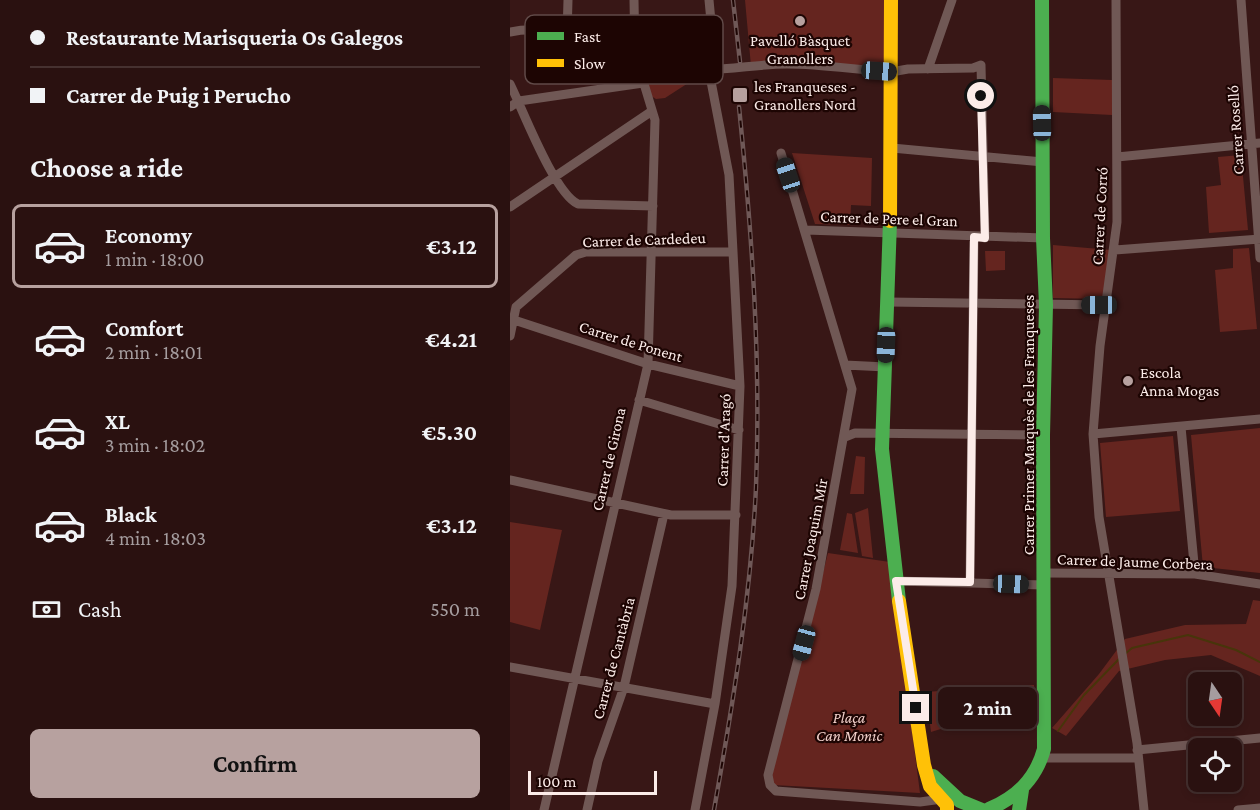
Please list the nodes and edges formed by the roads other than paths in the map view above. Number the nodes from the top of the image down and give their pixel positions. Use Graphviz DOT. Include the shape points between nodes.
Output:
graph roads {
  1 [pos="568,0"];
  2 [pos="634,0"];
  3 [pos="709,0"];
  4 [pos="891,0"];
  5 [pos="952,0"];
  6 [pos="1042,0"];
  7 [pos="1116,0"];
  8 [pos="1241,0"];
  9 [pos="568,15"];
  10 [pos="634,15"];
  11 [pos="710,15"];
  12 [pos="525,28"];
  13 [pos="510,32"];
  14 [pos="928,69"];
  15 [pos="723,70"];
  16 [pos="891,72"];
  17 [pos="510,84"];
  18 [pos="637,84"];
  19 [pos="643,84"];
  20 [pos="712,84"];
  21 [pos="514,104"];
  22 [pos="652,111"];
  23 [pos="1255,144"];
  24 [pos="892,148"];
  25 [pos="781,153"];
  26 [pos="981,155"];
  27 [pos="1117,156"];
  28 [pos="1043,162"];
  29 [pos="554,176"];
  30 [pos="653,206"];
  31 [pos="510,207"];
  32 [pos="806,230"];
  33 [pos="889,232"];
  34 [pos="974,237"];
  35 [pos="985,238"];
  36 [pos="1042,238"];
  37 [pos="1259,239"];
  38 [pos="1115,250"];
  39 [pos="651,252"];
  40 [pos="733,252"];
  41 [pos="1260,258"];
  42 [pos="888,302"];
  43 [pos="972,304"];
  44 [pos="1046,305"];
  45 [pos="1107,305"];
  46 [pos="512,317"];
  47 [pos="510,336"];
  48 [pos="648,364"];
  49 [pos="845,365"];
  50 [pos="886,367"];
  51 [pos="740,386"];
  52 [pos="639,400"];
  53 [pos="1260,420"];
  54 [pos="1181,427"];
  55 [pos="739,430"];
  56 [pos="884,433"];
  57 [pos="971,434"];
  58 [pos="1043,435"];
  59 [pos="1093,435"];
  60 [pos="844,437"];
  61 [pos="510,480"];
  62 [pos="614,503"];
  63 [pos="664,514"];
  64 [pos="736,514"];
  65 [pos="1110,574"];
  66 [pos="1195,574"];
  67 [pos="1044,579"];
  68 [pos="896,581"];
  69 [pos="970,582"];
  70 [pos="1260,584"];
  71 [pos="510,667"];
  72 [pos="572,680"];
  73 [pos="624,687"];
  74 [pos="715,704"];
  75 [pos="1260,738"];
  76 [pos="1137,754"];
  77 [pos="1042,758"];
  78 [pos="924,765"];
  79 [pos="930,786"];
  80 [pos="1022,790"];
  81 [pos="915,800"];
  82 [pos="945,805"];
  83 [pos="1260,808"];
  84 [pos="544,810"];
  85 [pos="587,810"];
  86 [pos="695,810"];
  87 [pos="988,810"];
  88 [pos="1019,810"];
  89 [pos="1144,810"];
  90 [pos="1238,810"];
  1 -- 9 [label="street"];
  2 -- 10 [label="street, Carrer de Girona"];
  3 -- 11 [label="street, Carrer d'Aragó"];
  4 -- 16 [label="street"];
  5 -- 14 [label="street"];
  6 -- 28 [label="street, Carrer Primer Marquès de les Franqueses"];
  7 -- 27 [label="street, Carrer de Corró"];
  8 -- 23 [label="street, Carrer Roselló"];
  12 -- 13 [label="street"];
  14 -- 16 [label="street"];
  14 -- 26 [label="street" via="981,65"];
  15 -- 16 [label="street" via="786,64"];
  16 -- 24 [label="street"];
  17 -- 21 [label="street"];
  18 -- 21 [label="street"];
  19 -- 22 [label="street, Carrer de Girona"];
  20 -- 40 [label="street, Carrer d'Aragó" via="729,175"];
  21 -- 29 [label="street"];
  22 -- 29 [label="street"];
  22 -- 30 [label="street, Carrer de Girona"];
  23 -- 27 [label="street"];
  23 -- 37 [label="street, Carrer Roselló"];
  24 -- 26 [label="street"];
  24 -- 33 [label="street"];
  25 -- 32 [label="street, Carrer Joaquim Mir"];
  26 -- 28 [label="street"];
  26 -- 35 [label="street"];
  27 -- 38 [label="street, Carrer de Corró"];
  28 -- 36 [label="street, Carrer Primer Marquès de les Franqueses"];
  29 -- 30 [label="street" via="566,195 578,204"];
  29 -- 31 [label="street"];
  30 -- 39 [label="street, Carrer de Girona"];
  32 -- 33 [label="street, Carrer de Pere el Gran"];
  32 -- 49 [label="street, Carrer Joaquim Mir"];
  33 -- 34 [label="street, Carrer de Pere el Gran"];
  33 -- 42 [label="street"];
  34 -- 35 [label="street, Carrer de Pere el Gran"];
  34 -- 43 [label="street"];
  35 -- 36 [label="street, Carrer de Pere el Gran"];
  36 -- 44 [label="street, Carrer Primer Marquès de les Franqueses"];
  37 -- 38 [label="street"];
  37 -- 41 [label="street, Carrer Roselló"];
  38 -- 45 [label="street, Carrer de Corró"];
  39 -- 40 [label="street, Carrer de Cardedeu"];
  39 -- 46 [label="street, Carrer de Cardedeu" via="576,255 516,307"];
  39 -- 48 [label="street, Carrer de Girona"];
  40 -- 51 [label="street, Carrer d'Aragó"];
  42 -- 43 [label="street"];
  42 -- 50 [label="street"];
  43 -- 44 [label="street"];
  43 -- 57 [label="street"];
  44 -- 45 [label="street"];
  44 -- 58 [label="street, Carrer Primer Marquès de les Franqueses"];
  45 -- 59 [label="street, Carrer de Corró"];
  46 -- 47 [label="street, Carrer de Cardedeu"];
  46 -- 48 [label="street, Carrer de Ponent"];
  48 -- 51 [label="street, Carrer de Ponent"];
  48 -- 52 [label="street, Carrer de Girona"];
  49 -- 50 [label="street"];
  49 -- 60 [label="street, Carrer Joaquim Mir" via="852,389"];
  50 -- 56 [label="street"];
  51 -- 55 [label="street, Carrer d'Aragó"];
  52 -- 55 [label="street"];
  52 -- 62 [label="street, Carrer de Girona"];
  53 -- 54 [label="street"];
  54 -- 59 [label="street"];
  54 -- 66 [label="street"];
  55 -- 64 [label="street, Carrer d'Aragó"];
  56 -- 57 [label="street"];
  56 -- 60 [label="street"];
  56 -- 68 [label="street" via="882,449"];
  57 -- 58 [label="street"];
  57 -- 69 [label="street"];
  58 -- 67 [label="street, Carrer Primer Marquès de les Franqueses"];
  59 -- 65 [label="street, Carrer de Corró" via="1100,517"];
  60 -- 81 [label="street, Carrer Joaquim Mir" via="804,643 768,775 776,791"];
  61 -- 62 [label="street"];
  62 -- 63 [label="street"];
  62 -- 72 [label="street, Carrer de Girona"];
  63 -- 64 [label="street"];
  63 -- 73 [label="street, Carrer de Cantàbria"];
  64 -- 74 [label="street, Carrer d'Aragó" via="732,586"];
  65 -- 66 [label="street, Carrer de Jaume Corbera"];
  65 -- 67 [label="street, Carrer de Jaume Corbera"];
  65 -- 76 [label="street, Carrer de Corró"];
  66 -- 70 [label="street, Carrer de Jaume Corbera"];
  67 -- 69 [label="street"];
  67 -- 77 [label="street, Carrer Primer Marquès de les Franqueses"];
  68 -- 69 [label="street"];
  68 -- 78 [label="street"];
  71 -- 72 [label="street"];
  72 -- 73 [label="street"];
  72 -- 84 [label="street, Carrer de Girona"];
  73 -- 74 [label="street"];
  73 -- 85 [label="street, Carrer de Cantàbria" via="598,761"];
  74 -- 86 [label="street, Carrer d'Aragó"];
  75 -- 76 [label="street"];
  76 -- 77 [label="street"];
  76 -- 89 [label="street, Carrer de Corró"];
  77 -- 80 [label="street"];
  78 -- 79 [label="street"];
  78 -- 87 [label="street" via="960,801"];
  79 -- 81 [label="street"];
  79 -- 82 [label="street"];
  80 -- 87 [label="street"];
  80 -- 88 [label="street"];
  81 -- 82 [label="street"];
  83 -- 90 [label="street"];
}
